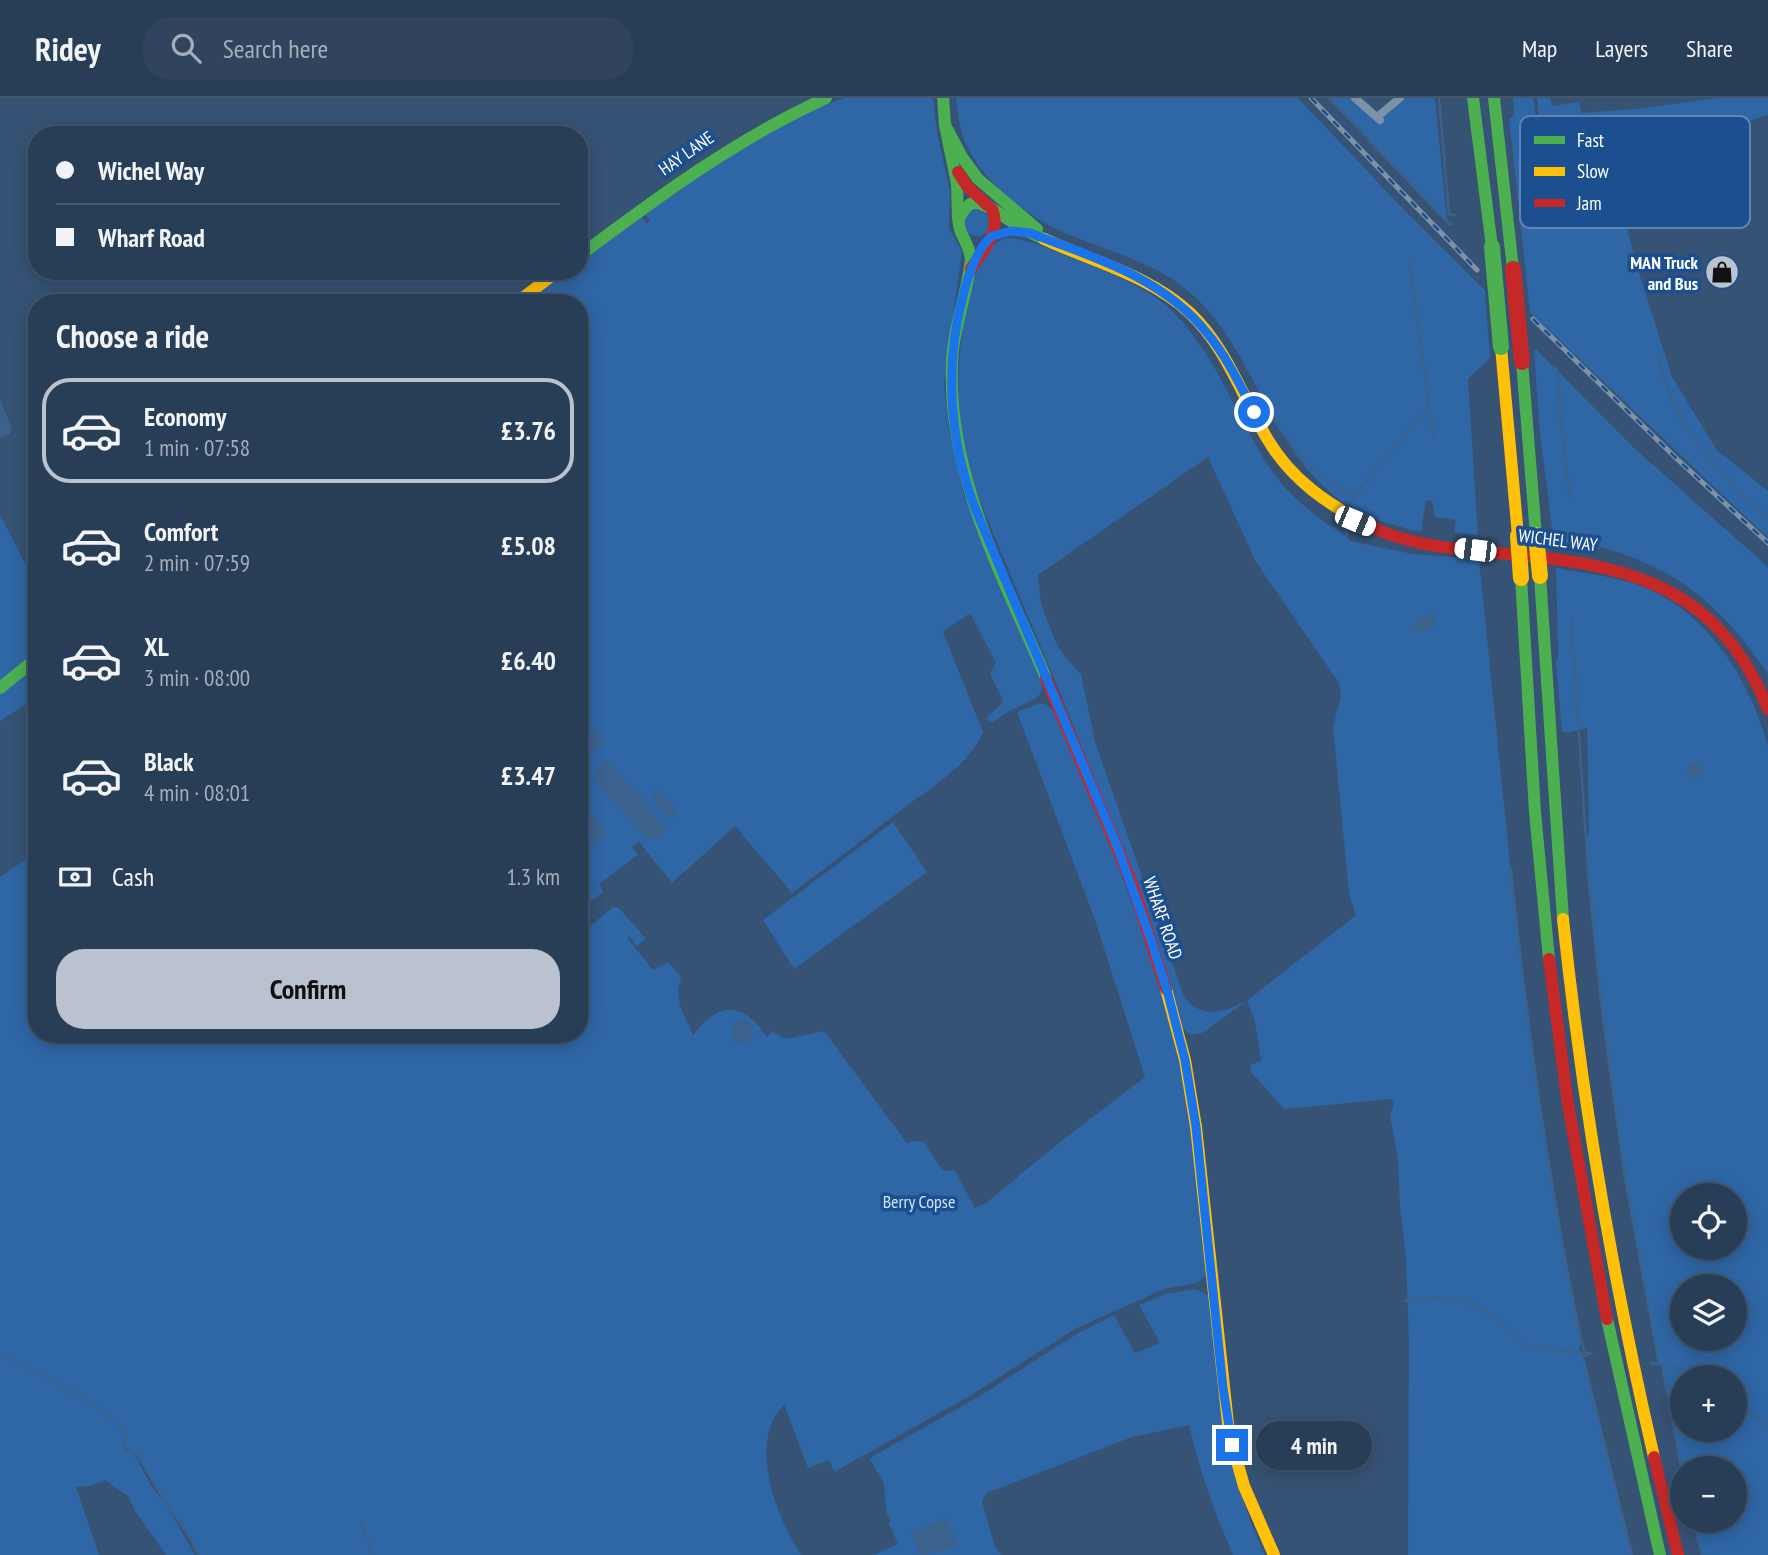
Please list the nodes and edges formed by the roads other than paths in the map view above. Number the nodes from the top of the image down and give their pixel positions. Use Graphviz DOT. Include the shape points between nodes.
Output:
graph roads {
  1 [pos="825,98"];
  2 [pos="943,98"];
  3 [pos="1355,98"];
  4 [pos="1400,98"];
  5 [pos="1474,98"];
  6 [pos="1494,98"];
  7 [pos="945,125"];
  8 [pos="954,165"];
  9 [pos="989,207"];
  10 [pos="958,220"];
  11 [pos="1030,233"];
  12 [pos="990,237"];
  13 [pos="966,239"];
  14 [pos="1054,242"];
  15 [pos="588,249"];
  16 [pos="969,273"];
  17 [pos="546,280"];
  18 [pos="528,294"];
  19 [pos="28,665"];
  20 [pos="0,688"];
  21 [pos="1768,709"];
  22 [pos="1274,1555"];
  23 [pos="1660,1555"];
  24 [pos="1678,1555"];
  1 -- 15 [label="main road, HAY LANE" via="721,151"];
  2 -- 7 [label="main road, WHARF ROAD"];
  3 -- 4 [label="street" via="1378,119"];
  5 -- 23 [label="main road, bridge" via="1518,536 1548,954 1588,1228"];
  6 -- 24 [label="main road, bridge" via="1522,362 1567,955 1602,1198"];
  7 -- 8 [label="main road, WHARF ROAD"];
  7 -- 14 [label="main road" via="982,183"];
  8 -- 9 [label="main road, WHARF ROAD"];
  8 -- 10 [label="main road, WHARF ROAD"];
  9 -- 10 [label="main road" via="967,205"];
  9 -- 11 [label="main road, WICHEL WAY"];
  9 -- 12 [label="main road" via="997,221"];
  10 -- 13 [label="main road, WHARF ROAD"];
  11 -- 12 [label="main road, WICHEL WAY" via="1011,231"];
  11 -- 14 [label="main road, WICHEL WAY"];
  12 -- 13 [label="main road" via="979,243"];
  12 -- 16 [label="main road, WHARF ROAD"];
  13 -- 16 [label="main road, WHARF ROAD"];
  14 -- 21 [label="main road, WICHEL WAY" via="1146,281 1190,314 1220,349 1276,452 1301,482 1332,507 1402,539 1582,561 1658,583 1694,607 1727,638 1755,678"];
  16 -- 22 [label="main road, WHARF ROAD" via="951,374 961,463 975,508 1133,886 1165,984 1196,1127 1229,1433 1244,1486"];
  17 -- 18 [label="main road"];
  19 -- 20 [label="main road"];
}
